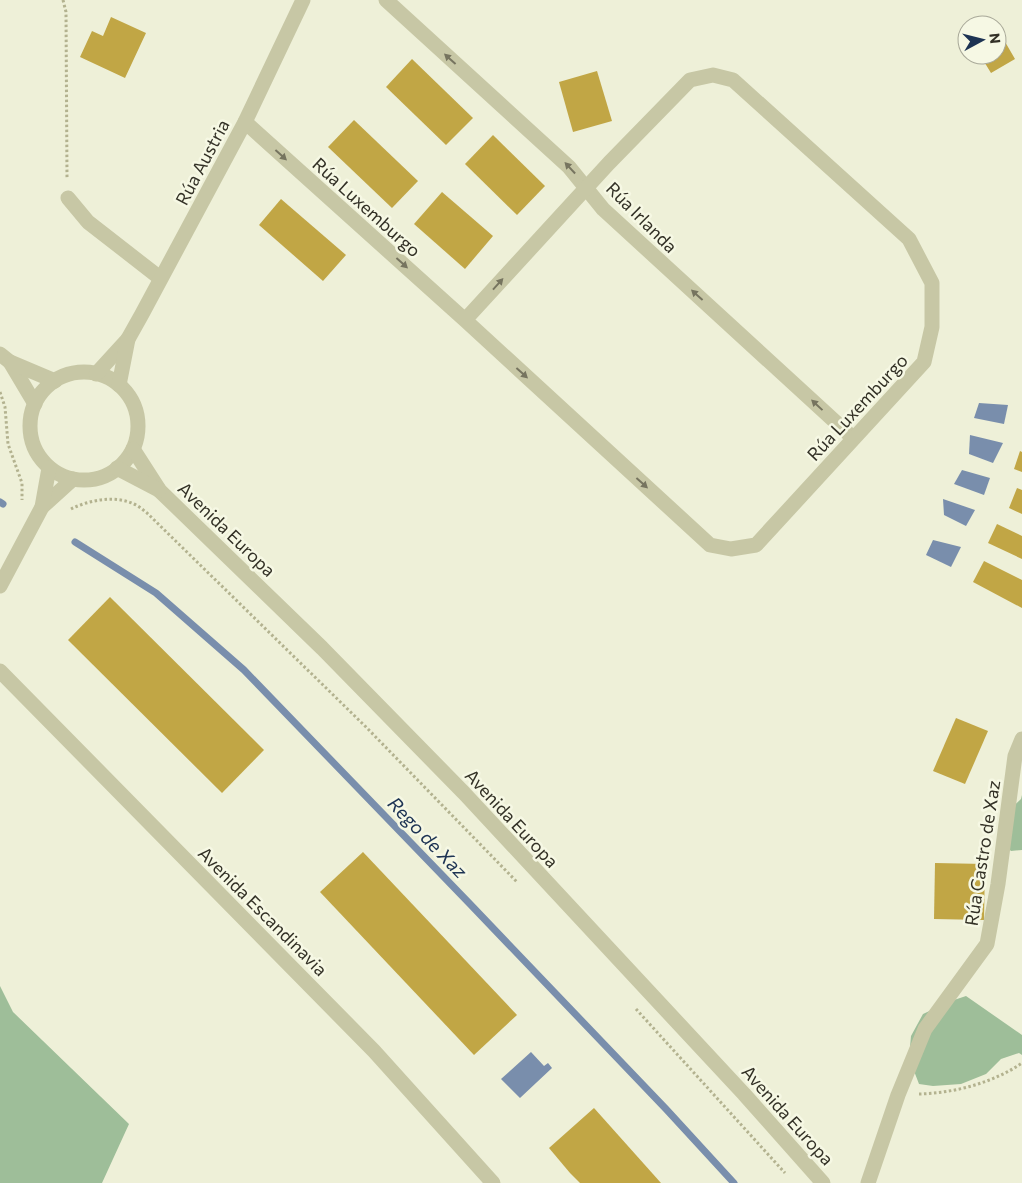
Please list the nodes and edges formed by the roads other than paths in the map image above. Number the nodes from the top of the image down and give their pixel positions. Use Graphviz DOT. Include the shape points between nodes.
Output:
graph roads {
  1 [pos="303,0"];
  2 [pos="386,0"];
  3 [pos="245,122"];
  4 [pos="587,187"];
  5 [pos="68,198"];
  6 [pos="160,278"];
  7 [pos="465,320"];
  8 [pos="128,340"];
  9 [pos="5,358"];
  10 [pos="96,374"];
  11 [pos="55,381"];
  12 [pos="119,385"];
  13 [pos="34,404"];
  14 [pos="853,438"];
  15 [pos="133,449"];
  16 [pos="49,468"];
  17 [pos="116,468"];
  18 [pos="73,478"];
  19 [pos="160,491"];
  20 [pos="42,507"];
  21 [pos="0,586"];
  22 [pos="0,671"];
  23 [pos="1022,739"];
  24 [pos="493,1183"];
  25 [pos="823,1183"];
  26 [pos="868,1183"];
  1 -- 3 [label="street, Rúa Austria"];
  4 -- 2 [label="street, Rúa Irlanda, one-way" via="557,155"];
  3 -- 6 [label="street, Rúa Austria"];
  3 -- 7 [label="street, Rúa Luxemburgo, one-way"];
  7 -- 4 [label="street, Rúa Luxemburgo, one-way"];
  14 -- 4 [label="street, Rúa Irlanda, one-way" via="603,209"];
  4 -- 14 [label="street, Rúa Luxemburgo" via="690,80 713,75 733,80 909,240 932,283 932,328 924,362"];
  5 -- 6 [label="street" via="88,222"];
  6 -- 8 [label="street, Rúa Austria"];
  7 -- 14 [label="street, Rúa Luxemburgo, one-way" via="710,545 731,549 756,545"];
  8 -- 10 [label="street, Rúa Austria"];
  8 -- 12 [label="street, Rúa Austria"];
  9 -- 11 [label="street"];
  9 -- 13 [label="street"];
  10 -- 11 [label="street" via="74,373"];
  10 -- 12 [label="street"];
  11 -- 13 [label="street"];
  12 -- 15 [label="street" via="131,400 138,422"];
  13 -- 16 [label="street" via="29,422 30,438 35,452"];
  15 -- 17 [label="street"];
  15 -- 19 [label="street, Avenida Europa"];
  16 -- 18 [label="street" via="59,475"];
  16 -- 20 [label="street"];
  17 -- 18 [label="street" via="98,479 83,481"];
  17 -- 19 [label="street, Avenida Europa"];
  18 -- 20 [label="street"];
  19 -- 25 [label="street, Avenida Europa" via="322,648 464,793"];
  20 -- 21 [label="street"];
  22 -- 24 [label="street, Avenida Escandinavia" via="374,1051"];
  23 -- 26 [label="street, Rúa Castro de Xaz" via="1015,756 987,944 925,1029"];
}
